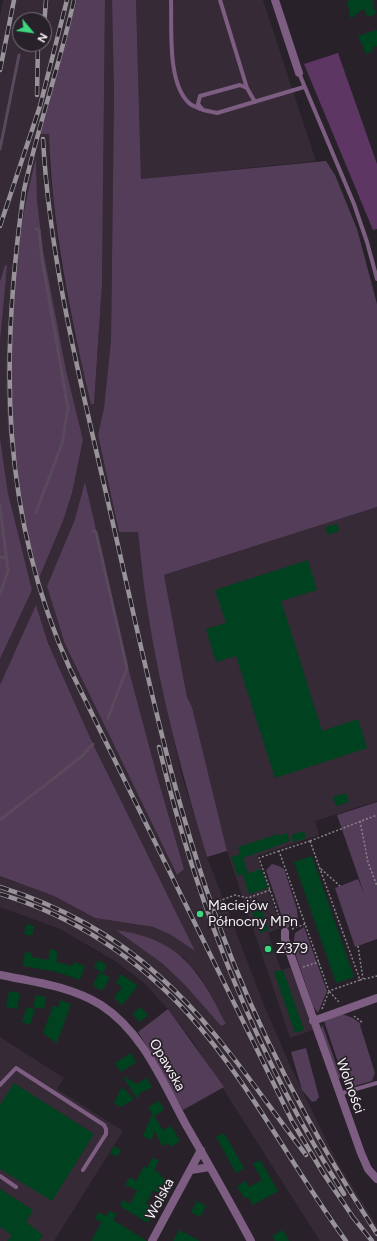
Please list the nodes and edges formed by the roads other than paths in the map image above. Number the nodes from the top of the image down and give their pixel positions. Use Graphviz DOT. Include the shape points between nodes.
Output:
graph roads {
  1 [pos="170,0"];
  2 [pos="220,0"];
  3 [pos="275,0"];
  4 [pos="299,73"];
  5 [pos="304,86"];
  6 [pos="247,88"];
  7 [pos="256,102"];
  8 [pos="203,110"];
  9 [pos="377,279"];
  10 [pos="285,932"];
  11 [pos="0,975"];
  12 [pos="377,998"];
  13 [pos="313,1021"];
  14 [pos="377,1083"];
  15 [pos="0,1085"];
  16 [pos="338,1094"];
  17 [pos="201,1150"];
  18 [pos="210,1167"];
  19 [pos="83,1170"];
  20 [pos="190,1170"];
  21 [pos="0,1176"];
  22 [pos="377,1179"];
  23 [pos="16,1186"];
  24 [pos="152,1241"];
  25 [pos="252,1241"];
  1 -- 8 [label="lane" via="173,68 182,93 190,103"];
  2 -- 6 [label="lane"];
  3 -- 4 [label="street"];
  4 -- 5 [label="lane"];
  5 -- 7 [label="lane"];
  5 -- 9 [label="lane" via="354,204"];
  6 -- 7 [label="lane"];
  6 -- 8 [label="lane" via="240,85 200,96 198,104"];
  7 -- 8 [label="lane" via="217,113"];
  10 -- 13 [label="street, Wolności" via="285,939"];
  11 -- 17 [label="street, Opawska" via="78,993 102,1006 122,1022 145,1052"];
  12 -- 13 [label="street"];
  13 -- 16 [label="street, Wolności"];
  14 -- 16 [label="lane"];
  15 -- 19 [label="lane" via="16,1068 104,1125 106,1134"];
  16 -- 22 [label="street, Wolności" via="365,1162"];
  17 -- 18 [label="street, Opawska"];
  17 -- 20 [label="street, Wolska"];
  18 -- 20 [label="street, Wolska"];
  18 -- 25 [label="street, Opawska"];
  20 -- 24 [label="street, Wolska"];
  21 -- 23 [label="lane"];
}
